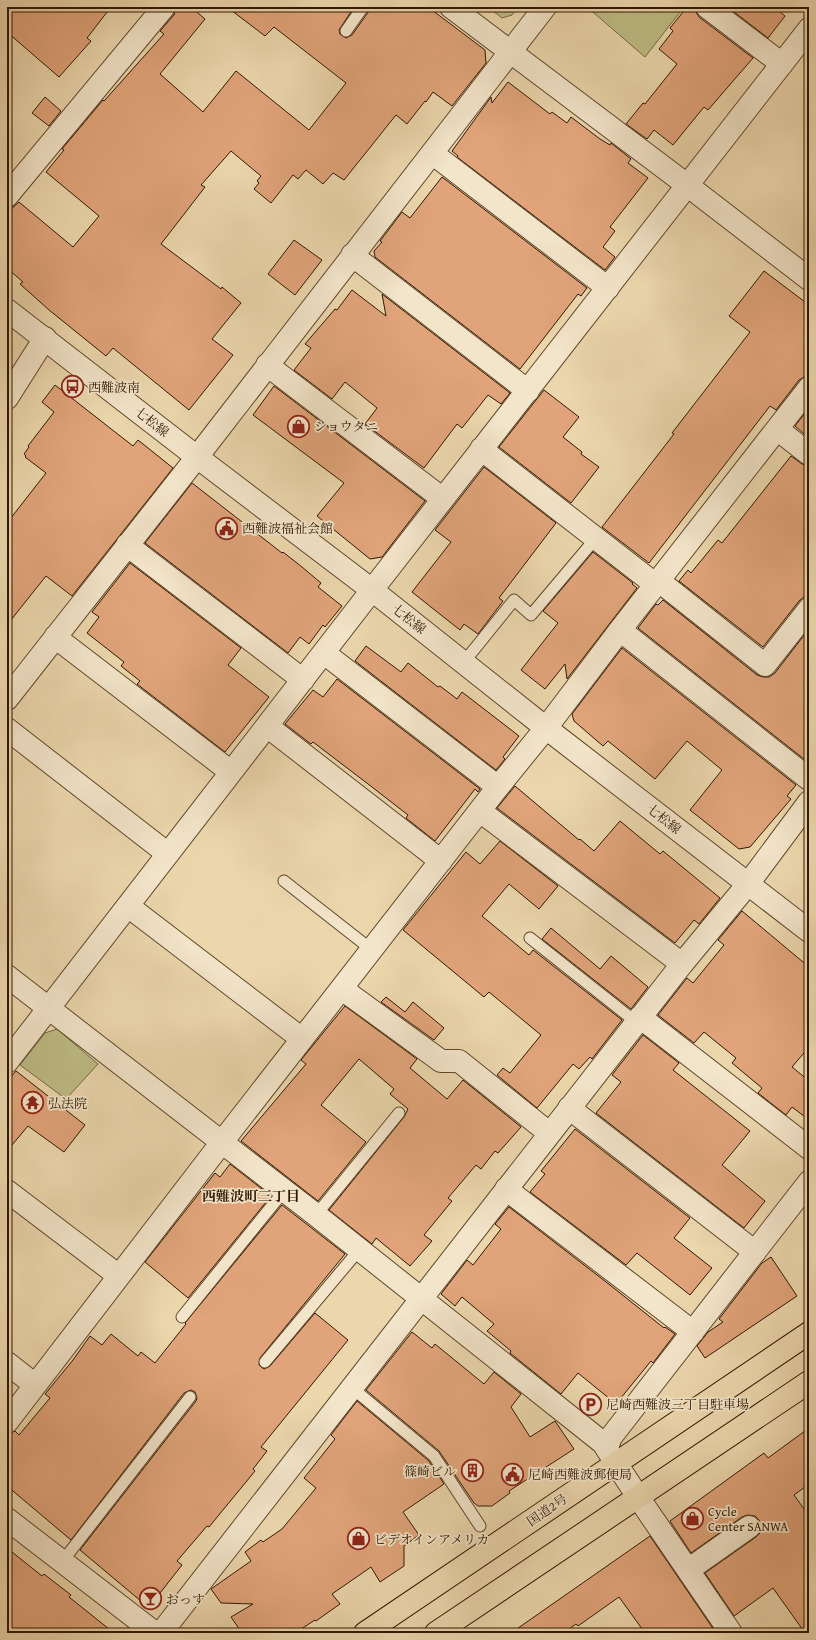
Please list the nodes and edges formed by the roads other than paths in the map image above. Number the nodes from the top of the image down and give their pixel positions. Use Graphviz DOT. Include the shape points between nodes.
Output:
graph roads {
  1 [pos="164,7"];
  2 [pos="363,7"];
  3 [pos="451,7"];
  4 [pos="545,7"];
  5 [pos="708,7"];
  6 [pos="809,29"];
  7 [pos="346,30"];
  8 [pos="511,52"];
  9 [pos="782,64"];
  10 [pos="432,153"];
  11 [pos="688,185"];
  12 [pos="7,196"];
  13 [pos="352,255"];
  14 [pos="809,279"];
  15 [pos="608,288"];
  16 [pos="7,310"];
  17 [pos="45,338"];
  18 [pos="267,364"];
  19 [pos="809,388"];
  20 [pos="528,391"];
  21 [pos="7,398"];
  22 [pos="777,429"];
  23 [pos="482,450"];
  24 [pos="809,454"];
  25 [pos="197,457"];
  26 [pos="443,499"];
  27 [pos="596,538"];
  28 [pos="127,546"];
  29 [pos="657,583"];
  30 [pos="372,590"];
  31 [pos="809,609"];
  32 [pos="620,630"];
  33 [pos="55,637"];
  34 [pos="324,653"];
  35 [pos="464,662"];
  36 [pos="303,680"];
  37 [pos="7,700"];
  38 [pos="267,726"];
  39 [pos="546,728"];
  40 [pos="7,729"];
  41 [pos="231,772"];
  42 [pos="809,778"];
  43 [pos="498,787"];
  44 [pos="809,802"];
  45 [pos="480,811"];
  46 [pos="168,854"];
  47 [pos="441,861"];
  48 [pos="284,881"];
  49 [pos="748,884"];
  50 [pos="128,906"];
  51 [pos="809,931"];
  52 [pos="530,938"];
  53 [pos="372,950"];
  54 [pos="682,964"];
  55 [pos="7,976"];
  56 [pos="342,989"];
  57 [pos="49,1009"];
  58 [pos="638,1020"];
  59 [pos="302,1040"];
  60 [pos="7,1062"];
  61 [pos="569,1108"];
  62 [pos="399,1113"];
  63 [pos="549,1133"];
  64 [pos="222,1142"];
  65 [pos="809,1148"];
  66 [pos="809,1182"];
  67 [pos="506,1189"];
  68 [pos="7,1191"];
  69 [pos="284,1191"];
  70 [pos="316,1215"];
  71 [pos="359,1250"];
  72 [pos="754,1252"];
  73 [pos="119,1276"];
  74 [pos="420,1298"];
  75 [pos="182,1317"];
  76 [pos="693,1332"];
  77 [pos="809,1333"];
  78 [pos="266,1362"];
  79 [pos="7,1363"];
  80 [pos="809,1382"];
  81 [pos="35,1385"];
  82 [pos="351,1387"];
  83 [pos="190,1397"];
  84 [pos="7,1422"];
  85 [pos="612,1455"];
  86 [pos="638,1497"];
  87 [pos="7,1519"];
  88 [pos="480,1526"];
  89 [pos="749,1527"];
  90 [pos="62,1562"];
  91 [pos="688,1570"];
  92 [pos="155,1633"];
  93 [pos="161,1633"];
  94 [pos="365,1633"];
  95 [pos="436,1633"];
  96 [pos="731,1633"];
  1 -- 12 [label="street"];
  2 -- 7 [label="lane"];
  3 -- 8 [label="street"];
  4 -- 8 [label="street"];
  5 -- 9 [label="street"];
  6 -- 9 [label="street"];
  8 -- 10 [label="street"];
  8 -- 11 [label="street"];
  9 -- 11 [label="street"];
  10 -- 13 [label="street"];
  10 -- 15 [label="street"];
  11 -- 14 [label="street"];
  11 -- 15 [label="street"];
  13 -- 18 [label="street"];
  13 -- 20 [label="street"];
  15 -- 20 [label="street"];
  16 -- 17 [label="street, 七松線"];
  17 -- 21 [label="street"];
  17 -- 25 [label="street, 七松線"];
  18 -- 25 [label="street"];
  18 -- 26 [label="street"];
  19 -- 22 [label="street"];
  20 -- 23 [label="street"];
  22 -- 24 [label="street"];
  22 -- 29 [label="street"];
  23 -- 26 [label="street"];
  23 -- 27 [label="street"];
  25 -- 28 [label="street"];
  25 -- 30 [label="street, 七松線"];
  26 -- 30 [label="street"];
  27 -- 29 [label="street"];
  27 -- 35 [label="lane" via="531,615 514,600"];
  28 -- 33 [label="street"];
  28 -- 36 [label="street"];
  29 -- 31 [label="street" via="765,665"];
  29 -- 32 [label="street"];
  30 -- 34 [label="street"];
  30 -- 35 [label="street, 七松線"];
  32 -- 39 [label="street"];
  32 -- 42 [label="street"];
  33 -- 37 [label="street"];
  33 -- 41 [label="street"];
  34 -- 36 [label="street"];
  34 -- 43 [label="street"];
  35 -- 39 [label="street, 七松線"];
  36 -- 38 [label="street"];
  38 -- 41 [label="street"];
  38 -- 47 [label="street"];
  39 -- 43 [label="street"];
  39 -- 49 [label="street, 七松線"];
  40 -- 46 [label="street"];
  41 -- 46 [label="street"];
  43 -- 45 [label="street"];
  44 -- 49 [label="street"];
  45 -- 47 [label="street"];
  45 -- 54 [label="street"];
  46 -- 50 [label="street"];
  47 -- 53 [label="street"];
  48 -- 53 [label="lane"];
  49 -- 51 [label="street, 七松線"];
  49 -- 54 [label="street"];
  50 -- 57 [label="street"];
  50 -- 59 [label="street"];
  52 -- 58 [label="lane"];
  53 -- 56 [label="street"];
  54 -- 58 [label="street"];
  55 -- 57 [label="street"];
  56 -- 59 [label="street"];
  56 -- 63 [label="street" via="441,1061 459,1061"];
  57 -- 60 [label="street"];
  57 -- 64 [label="street"];
  58 -- 61 [label="street"];
  58 -- 65 [label="street"];
  59 -- 64 [label="street"];
  61 -- 63 [label="street"];
  61 -- 72 [label="street"];
  62 -- 70 [label="lane"];
  63 -- 67 [label="street"];
  64 -- 69 [label="street"];
  64 -- 73 [label="street"];
  66 -- 72 [label="street"];
  67 -- 74 [label="street"];
  67 -- 76 [label="street"];
  68 -- 73 [label="street"];
  69 -- 70 [label="street"];
  69 -- 75 [label="lane"];
  70 -- 71 [label="street"];
  71 -- 74 [label="street"];
  71 -- 78 [label="lane"];
  72 -- 76 [label="street"];
  73 -- 81 [label="street"];
  74 -- 82 [label="street"];
  74 -- 85 [label="street" via="592,1433"];
  76 -- 85 [label="street" via="611,1437"];
  77 -- 85 [label="highway, 国道2号"];
  79 -- 81 [label="street"];
  80 -- 86 [label="highway"];
  81 -- 84 [label="street"];
  82 -- 88 [label="lane" via="434,1456"];
  82 -- 93 [label="street"];
  83 -- 90 [label="lane"];
  85 -- 86 [label="street"];
  85 -- 94 [label="highway, 国道2号"];
  86 -- 91 [label="street"];
  86 -- 95 [label="highway"];
  87 -- 90 [label="street"];
  89 -- 91 [label="street"];
  90 -- 92 [label="street"];
  91 -- 96 [label="street"];
}
